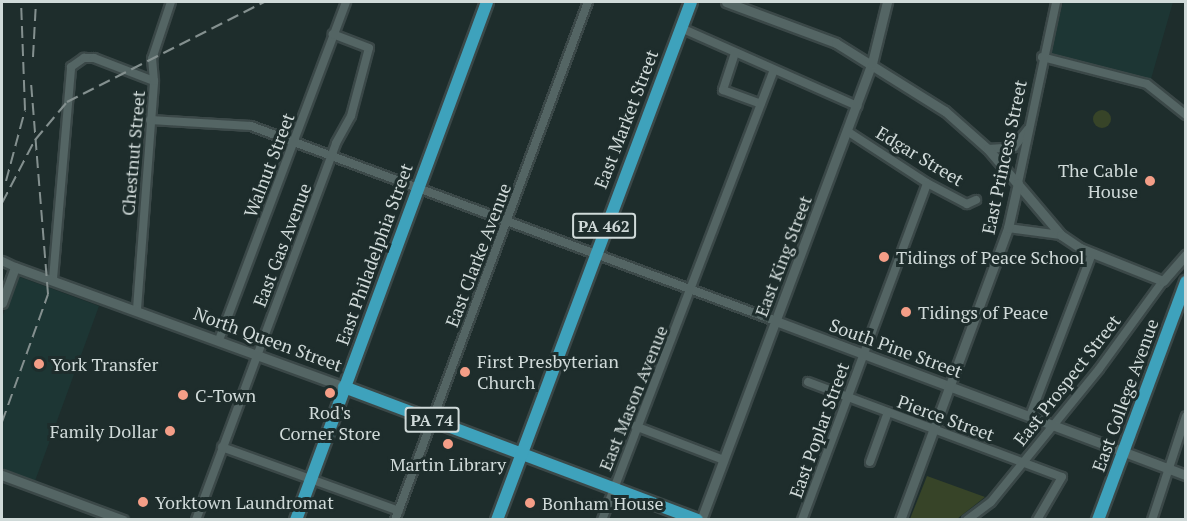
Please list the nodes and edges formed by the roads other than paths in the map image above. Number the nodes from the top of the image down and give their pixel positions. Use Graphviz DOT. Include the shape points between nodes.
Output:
graph roads {
  1 [pos="171,2"];
  2 [pos="346,2"];
  3 [pos="487,2"];
  4 [pos="588,2"];
  5 [pos="691,2"];
  6 [pos="726,2"];
  7 [pos="887,2"];
  8 [pos="1056,2"];
  9 [pos="681,28"];
  10 [pos="333,34"];
  11 [pos="735,53"];
  12 [pos="1042,57"];
  13 [pos="873,63"];
  14 [pos="774,70"];
  15 [pos="154,81"];
  16 [pos="761,104"];
  17 [pos="857,106"];
  18 [pos="1185,115"];
  19 [pos="150,120"];
  20 [pos="1030,125"];
  21 [pos="847,131"];
  22 [pos="292,142"];
  23 [pos="988,149"];
  24 [pos="331,157"];
  25 [pos="927,183"];
  26 [pos="1018,183"];
  27 [pos="418,189"];
  28 [pos="976,200"];
  29 [pos="507,222"];
  30 [pos="1008,228"];
  31 [pos="1061,235"];
  32 [pos="593,254"];
  33 [pos="1092,254"];
  34 [pos="1185,255"];
  35 [pos="2,261"];
  36 [pos="15,267"];
  37 [pos="52,279"];
  38 [pos="1163,281"];
  39 [pos="1185,287"];
  40 [pos="693,289"];
  41 [pos="2,303"];
  42 [pos="137,309"];
  43 [pos="776,321"];
  44 [pos="219,340"];
  45 [pos="864,353"];
  46 [pos="257,354"];
  47 [pos="808,382"];
  48 [pos="950,385"];
  49 [pos="344,387"];
  50 [pos="848,397"];
  51 [pos="888,412"];
  52 [pos="1030,416"];
  53 [pos="432,420"];
  54 [pos="1185,421"];
  55 [pos="1052,424"];
  56 [pos="635,426"];
  57 [pos="933,429"];
  58 [pos="222,447"];
  59 [pos="1123,451"];
  60 [pos="521,452"];
  61 [pos="724,460"];
  62 [pos="870,462"];
  63 [pos="1023,463"];
  64 [pos="1170,470"];
  65 [pos="2,475"];
  66 [pos="1185,475"];
  67 [pos="310,479"];
  68 [pos="613,488"];
  69 [pos="399,511"];
  70 [pos="123,519"];
  71 [pos="196,519"];
  72 [pos="296,519"];
  73 [pos="395,519"];
  74 [pos="497,519"];
  75 [pos="602,519"];
  76 [pos="699,519"];
  77 [pos="802,519"];
  78 [pos="900,519"];
  79 [pos="968,519"];
  80 [pos="1037,519"];
  81 [pos="1098,519"];
  82 [pos="1152,519"];
  1 -- 15 [label="street, Chestnut Street" via="152,59"];
  2 -- 10 [label="street, Walnut Street"];
  3 -- 27 [label="main road, East Philadelphia Street"];
  4 -- 29 [label="street, East Clarke Avenue"];
  5 -- 9 [label="main road, East Market Street / PA 462"];
  6 -- 13 [label="street" via="836,43"];
  7 -- 13 [label="street, East King Street"];
  8 -- 12 [label="street, East Princess Street"];
  9 -- 11 [label="street"];
  9 -- 32 [label="main road, East Market Street / PA 462"];
  10 -- 22 [label="street, Walnut Street"];
  10 -- 24 [label="street, East Gas Avenue" via="369,48 351,116"];
  11 -- 14 [label="street"];
  11 -- 16 [label="street" via="723,90"];
  12 -- 18 [label="street" via="1147,84"];
  12 -- 20 [label="street, East Princess Street"];
  13 -- 17 [label="street, East King Street"];
  13 -- 23 [label="street" via="945,111"];
  14 -- 16 [label="street, East Mason Avenue"];
  14 -- 17 [label="street"];
  15 -- 19 [label="street, Chestnut Street"];
  15 -- 37 [label="street" via="94,58 75,62 68,73"];
  16 -- 40 [label="street, East Mason Avenue"];
  17 -- 21 [label="street, East King Street"];
  19 -- 22 [label="street, South Pine Street" via="251,126"];
  19 -- 42 [label="street, Chestnut Street"];
  20 -- 23 [label="street" via="1014,147"];
  20 -- 26 [label="street, East Princess Street"];
  21 -- 25 [label="street, Edgar Street"];
  21 -- 43 [label="street, East King Street"];
  22 -- 24 [label="street, South Pine Street"];
  22 -- 44 [label="street, Walnut Street"];
  23 -- 26 [label="street"];
  24 -- 27 [label="street, South Pine Street"];
  24 -- 46 [label="street, East Gas Avenue"];
  25 -- 28 [label="street, Edgar Street" via="967,204"];
  25 -- 45 [label="street, East Poplar Street"];
  26 -- 30 [label="street, East Princess Street"];
  26 -- 31 [label="street"];
  27 -- 29 [label="street, South Pine Street"];
  27 -- 49 [label="main road, East Philadelphia Street"];
  29 -- 32 [label="street, South Pine Street"];
  29 -- 53 [label="street, East Clarke Avenue"];
  30 -- 31 [label="street"];
  30 -- 48 [label="street, East Princess Street"];
  31 -- 33 [label="street"];
  32 -- 40 [label="street, South Pine Street"];
  32 -- 60 [label="main road, East Market Street / PA 462"];
  33 -- 38 [label="street"];
  33 -- 52 [label="street"];
  34 -- 38 [label="street, East Prospect Street"];
  35 -- 36 [label="street, North Queen Street"];
  36 -- 37 [label="street, North Queen Street"];
  36 -- 41 [label="street"];
  37 -- 42 [label="street, North Queen Street"];
  38 -- 55 [label="street, East Prospect Street"];
  39 -- 59 [label="main road, East College Avenue"];
  40 -- 43 [label="street, South Pine Street"];
  40 -- 56 [label="street, East Mason Avenue"];
  42 -- 44 [label="street, North Queen Street"];
  43 -- 45 [label="street, South Pine Street"];
  43 -- 61 [label="street, East King Street"];
  44 -- 46 [label="street, North Queen Street"];
  45 -- 48 [label="street, South Pine Street"];
  45 -- 50 [label="street, East Poplar Street"];
  46 -- 49 [label="street, North Queen Street"];
  46 -- 58 [label="street, East Gas Avenue"];
  47 -- 50 [label="street, Pierce Street"];
  48 -- 52 [label="street, South Pine Street"];
  48 -- 57 [label="street, East Princess Street"];
  49 -- 53 [label="main road, North Queen Street / PA 74"];
  49 -- 67 [label="main road, East Philadelphia Street"];
  50 -- 51 [label="street, Pierce Street"];
  50 -- 77 [label="street, East Poplar Street"];
  51 -- 57 [label="street, Pierce Street"];
  51 -- 62 [label="street"];
  52 -- 55 [label="street, South Pine Street"];
  53 -- 60 [label="main road, North Queen Street / PA 74"];
  53 -- 69 [label="street, East Clarke Avenue"];
  54 -- 64 [label="street"];
  55 -- 59 [label="street, South Pine Street"];
  55 -- 63 [label="street, East Prospect Street"];
  56 -- 61 [label="street"];
  56 -- 68 [label="street, East Mason Avenue"];
  57 -- 63 [label="street, Pierce Street"];
  57 -- 78 [label="street, East Princess Street"];
  58 -- 67 [label="street"];
  58 -- 71 [label="street, East Gas Avenue"];
  59 -- 64 [label="street, South Pine Street"];
  59 -- 81 [label="main road, East College Avenue"];
  60 -- 68 [label="main road, PA 74"];
  60 -- 74 [label="main road, East Market Street"];
  61 -- 76 [label="street, East King Street"];
  63 -- 79 [label="street, East Prospect Street" via="991,502"];
  63 -- 80 [label="street, Pierce Street" via="1062,477"];
  64 -- 66 [label="street, South Pine Street"];
  64 -- 82 [label="street"];
  65 -- 70 [label="street"];
  67 -- 69 [label="street"];
  67 -- 72 [label="main road, East Philadelphia Street"];
  68 -- 75 [label="street, East Mason Avenue"];
  68 -- 76 [label="main road, PA 74"];
  69 -- 73 [label="street, East Clarke Avenue"];
}
